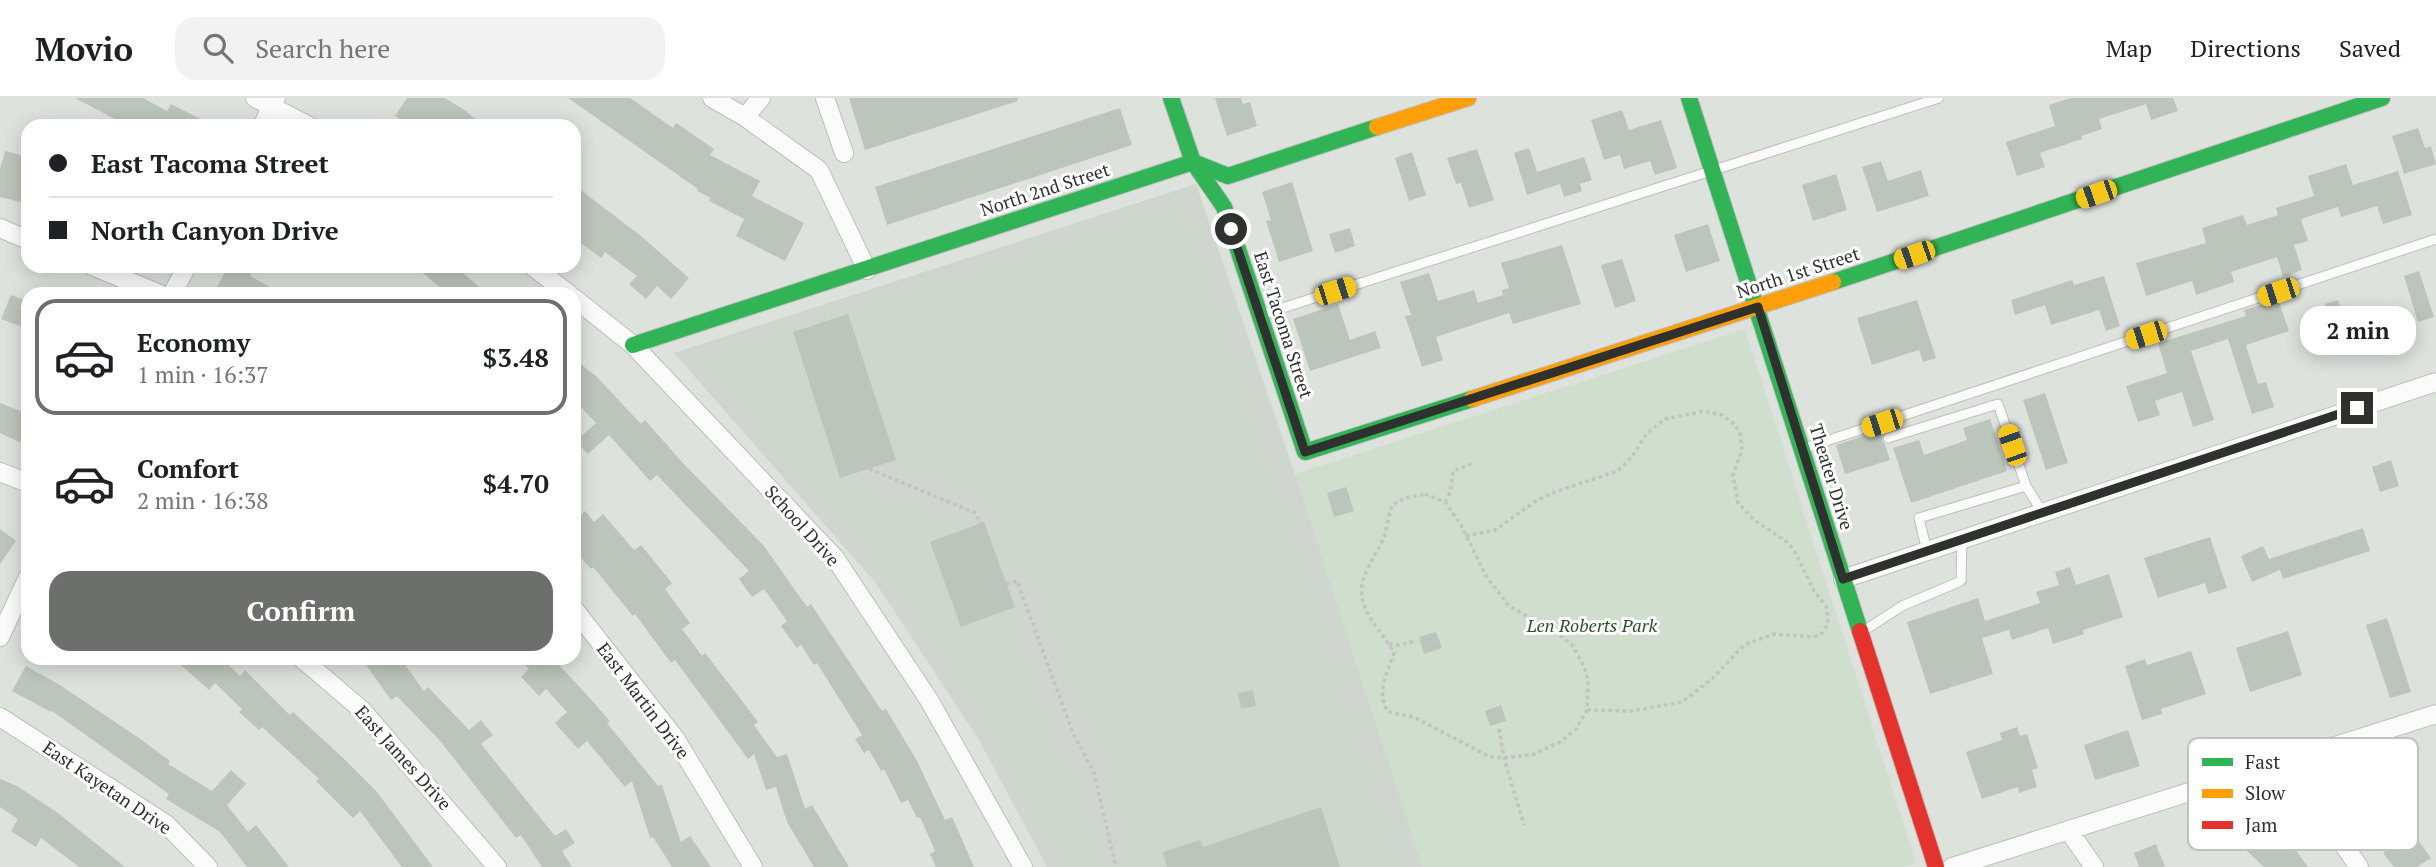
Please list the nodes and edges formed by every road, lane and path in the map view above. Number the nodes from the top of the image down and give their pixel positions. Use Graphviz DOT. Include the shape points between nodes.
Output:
graph roads {
  1 [pos="255,98"];
  2 [pos="712,98"];
  3 [pos="761,98"];
  4 [pos="825,98"];
  5 [pos="1171,98"];
  6 [pos="1468,98"];
  7 [pos="1689,98"];
  8 [pos="1939,98"];
  9 [pos="2382,98"];
  10 [pos="274,102"];
  11 [pos="746,117"];
  12 [pos="266,119"];
  13 [pos="299,119"];
  14 [pos="844,153"];
  15 [pos="1193,162"];
  16 [pos="1713,170"];
  17 [pos="0,228"];
  18 [pos="21,237"];
  19 [pos="2436,239"];
  20 [pos="867,270"];
  21 [pos="109,273"];
  22 [pos="541,273"];
  23 [pos="143,287"];
  24 [pos="560,287"];
  25 [pos="581,304"];
  26 [pos="1758,307"];
  27 [pos="1259,316"];
  28 [pos="633,345"];
  29 [pos="2436,382"];
  30 [pos="1888,438"];
  31 [pos="1803,449"];
  32 [pos="1305,452"];
  33 [pos="1471,464"];
  34 [pos="869,469"];
  35 [pos="0,472"];
  36 [pos="21,480"];
  37 [pos="2026,486"];
  38 [pos="1445,502"];
  39 [pos="2043,513"];
  40 [pos="979,524"];
  41 [pos="1466,536"];
  42 [pos="1962,539"];
  43 [pos="1927,551"];
  44 [pos="1843,579"];
  45 [pos="1006,584"];
  46 [pos="21,592"];
  47 [pos="581,618"];
  48 [pos="1860,632"];
  49 [pos="0,637"];
  50 [pos="1417,641"];
  51 [pos="1389,644"];
  52 [pos="309,665"];
  53 [pos="1587,710"];
  54 [pos="2436,714"];
  55 [pos="0,717"];
  56 [pos="1499,729"];
  57 [pos="2361,738"];
  58 [pos="1504,758"];
  59 [pos="2188,793"];
  60 [pos="1524,825"];
  61 [pos="2068,831"];
  62 [pos="2348,850"];
  63 [pos="208,867"];
  64 [pos="497,867"];
  65 [pos="753,867"];
  66 [pos="1023,867"];
  67 [pos="1116,867"];
  68 [pos="1936,867"];
  69 [pos="1953,867"];
  70 [pos="2094,867"];
  71 [pos="2360,867"];
  1 -- 10 [label="street"];
  2 -- 11 [label="street"];
  3 -- 11 [label="street"];
  4 -- 14 [label="street"];
  5 -- 15 [label="street, East Tacoma Street"];
  6 -- 15 [label="street" via="1228,176"];
  7 -- 16 [label="street, Theater Drive"];
  8 -- 16 [label="lane"];
  9 -- 26 [label="street, North 1st Street"];
  10 -- 12 [label="street"];
  10 -- 13 [label="street"];
  11 -- 20 [label="street" via="819,170"];
  15 -- 20 [label="street, North 2nd Street"];
  15 -- 27 [label="street, East Tacoma Street" via="1224,207"];
  16 -- 26 [label="street, Theater Drive"];
  16 -- 27 [label="lane"];
  17 -- 18 [label="street"];
  19 -- 31 [label="lane"];
  20 -- 28 [label="street, North 2nd Street"];
  21 -- 23 [label="street"];
  22 -- 24 [label="street"];
  25 -- 28 [label="street, School Drive"];
  26 -- 31 [label="street, Theater Drive"];
  26 -- 32 [label="street, North 1st Street"];
  27 -- 32 [label="street, East Tacoma Street"];
  28 -- 66 [label="street, School Drive" via="835,558 929,700"];
  29 -- 39 [label="street"];
  30 -- 37 [label="lane" via="1998,404"];
  31 -- 44 [label="street, Theater Drive"];
  33 -- 38 [label="path" via="1453,471"];
  34 -- 40 [label="path" via="976,513"];
  35 -- 36 [label="street"];
  37 -- 39 [label="lane"];
  37 -- 43 [label="lane" via="1919,518"];
  38 -- 41 [label="path"];
  38 -- 51 [label="path" via="1426,494 1392,505 1362,597"];
  39 -- 42 [label="street"];
  41 -- 53 [label="path" via="1487,578 1509,606 1572,645 1588,680"];
  41 -- 53 [label="path" via="1495,530 1552,493 1618,471 1647,433 1665,419 1704,411 1723,415 1740,432 1742,450 1732,475 1738,502 1795,552 1827,608 1826,627 1814,637 1774,634 1744,645 1682,702 1632,711"];
  42 -- 43 [label="street"];
  42 -- 48 [label="lane" via="1961,581 1902,606"];
  43 -- 44 [label="street"];
  44 -- 48 [label="street, Theater Drive"];
  45 -- 67 [label="path" via="1017,581 1073,733 1094,773"];
  46 -- 49 [label="street"];
  47 -- 65 [label="street, East Martin Drive" via="675,738"];
  48 -- 68 [label="street, Theater Drive"];
  50 -- 51 [label="path"];
  51 -- 58 [label="path" via="1394,653 1381,692 1388,712 1414,717 1488,755"];
  52 -- 64 [label="street, East James Drive" via="362,710"];
  53 -- 58 [label="path" via="1576,729 1559,742 1532,755"];
  54 -- 57 [label="street"];
  55 -- 63 [label="street, East Kayetan Drive" via="166,824"];
  56 -- 58 [label="path"];
  58 -- 60 [label="path"];
  59 -- 61 [label="street"];
  61 -- 69 [label="street"];
  61 -- 70 [label="street"];
  62 -- 71 [label="street"];
}
